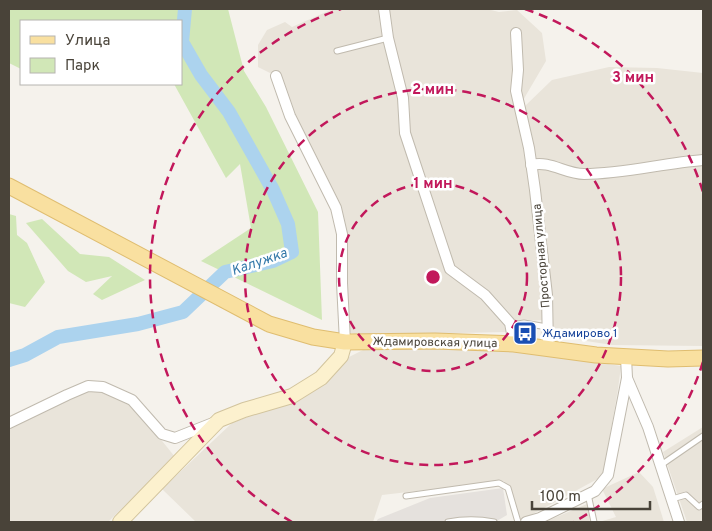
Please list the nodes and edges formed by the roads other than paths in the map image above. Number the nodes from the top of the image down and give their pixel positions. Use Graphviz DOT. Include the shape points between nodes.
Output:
graph roads {
  1 [pos="384,9"];
  2 [pos="516,34"];
  3 [pos="388,38"];
  4 [pos="337,51"];
  5 [pos="276,76"];
  6 [pos="703,160"];
  7 [pos="532,165"];
  8 [pos="9,186"];
  9 [pos="511,325"];
  10 [pos="547,327"];
  11 [pos="345,342"];
  12 [pos="514,344"];
  13 [pos="548,348"];
  14 [pos="626,357"];
  15 [pos="703,358"];
  16 [pos="627,378"];
  17 [pos="219,420"];
  18 [pos="9,423"];
  19 [pos="703,436"];
  20 [pos="661,465"];
  21 [pos="588,494"];
  22 [pos="406,496"];
  23 [pos="672,499"];
  24 [pos="703,504"];
  25 [pos="120,522"];
  26 [pos="448,522"];
  27 [pos="494,522"];
  28 [pos="518,522"];
  29 [pos="526,522"];
  30 [pos="594,522"];
  31 [pos="679,522"];
  1 -- 3 [label="street"];
  2 -- 7 [label="street, Просторная улица" via="516,91"];
  3 -- 4 [label="lane"];
  3 -- 9 [label="street" via="403,98 406,133 450,269 485,295"];
  5 -- 11 [label="street" via="290,116 336,208 342,234"];
  6 -- 7 [label="street" via="610,174 580,174 550,165"];
  7 -- 10 [label="street, Просторная улица" via="547,295"];
  8 -- 11 [label="main road, Ждамировская улица" via="270,324 313,337"];
  9 -- 10 [label="lane" via="524,323"];
  9 -- 12 [label="street"];
  10 -- 13 [label="street, Просторная улица"];
  11 -- 12 [label="main road, Ждамировская улица" via="435,340"];
  11 -- 17 [label="street" via="341,356 321,378 292,396"];
  12 -- 13 [label="main road, Ждамировская улица"];
  13 -- 14 [label="main road, Ждамировская улица"];
  14 -- 15 [label="main road, Ждамировская улица"];
  14 -- 16 [label="street"];
  16 -- 20 [label="street"];
  16 -- 21 [label="street" via="608,475 595,491"];
  17 -- 18 [label="street" via="175,438 162,434 132,400 103,387 88,386"];
  17 -- 25 [label="street"];
  19 -- 20 [label="lane"];
  20 -- 23 [label="street"];
  21 -- 29 [label="street"];
  21 -- 30 [label="lane"];
  22 -- 28 [label="lane" via="500,482 508,488"];
  23 -- 24 [label="lane" via="686,495 699,507"];
  23 -- 31 [label="street"];
  26 -- 27 [label="lane" via="481,519"];
}
